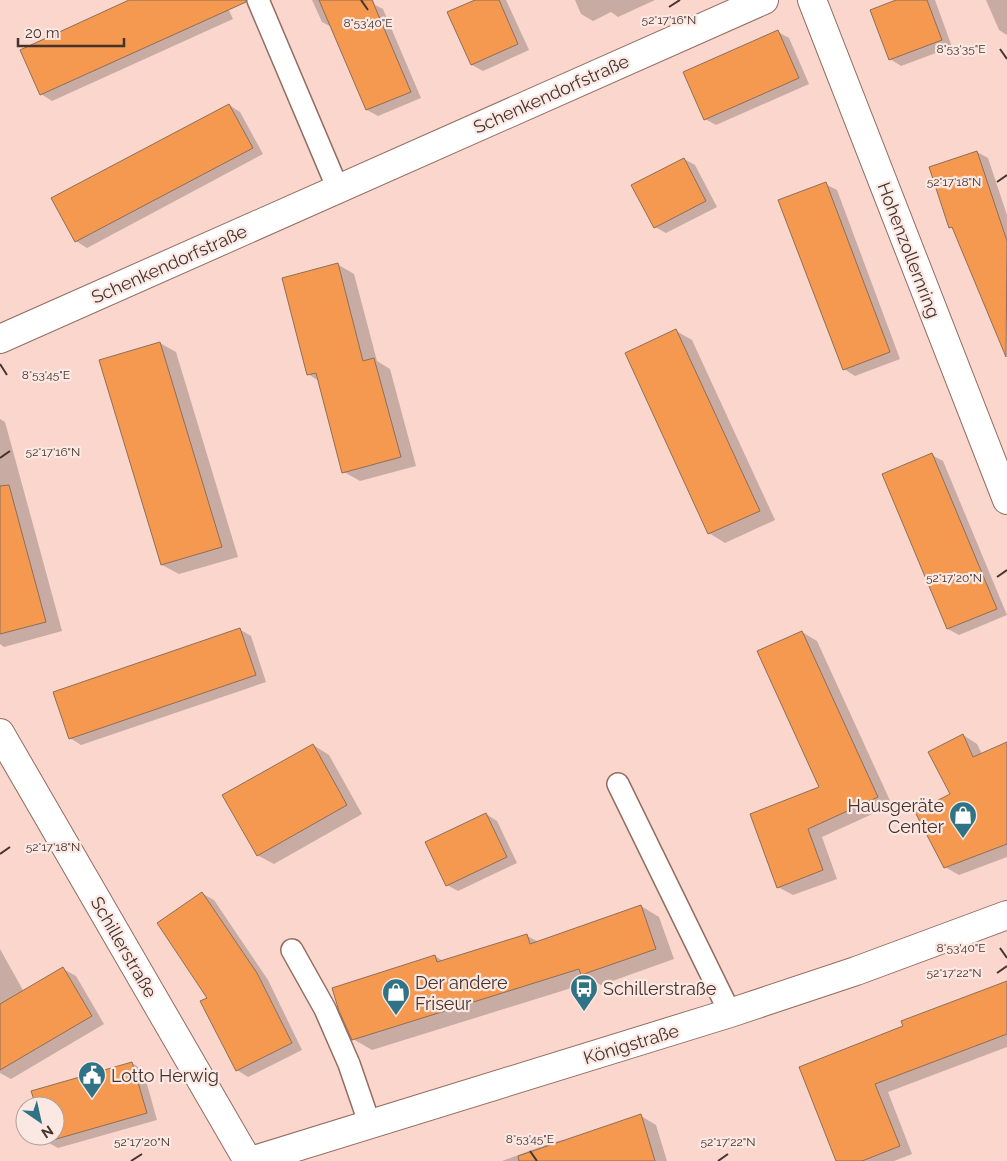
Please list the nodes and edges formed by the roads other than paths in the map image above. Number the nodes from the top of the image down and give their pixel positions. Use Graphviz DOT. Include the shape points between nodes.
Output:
graph roads {
  1 [pos="258,0"];
  2 [pos="764,0"];
  3 [pos="812,0"];
  4 [pos="338,189"];
  5 [pos="0,339"];
  6 [pos="1007,500"];
  7 [pos="0,733"];
  8 [pos="618,784"];
  9 [pos="1007,914"];
  10 [pos="292,950"];
  11 [pos="730,1014"];
  12 [pos="370,1125"];
  13 [pos="250,1161"];
  1 -- 4 [label="lane"];
  2 -- 4 [label="street, Schenkendorfstraße"];
  3 -- 6 [label="street, Hohenzollernring"];
  4 -- 5 [label="street, Schenkendorfstraße"];
  7 -- 13 [label="street, Schillerstraße"];
  8 -- 11 [label="lane"];
  9 -- 11 [label="street, Königstraße"];
  10 -- 12 [label="lane" via="325,1009"];
  11 -- 12 [label="street, Königstraße"];
  12 -- 13 [label="street, Königstraße"];
}
